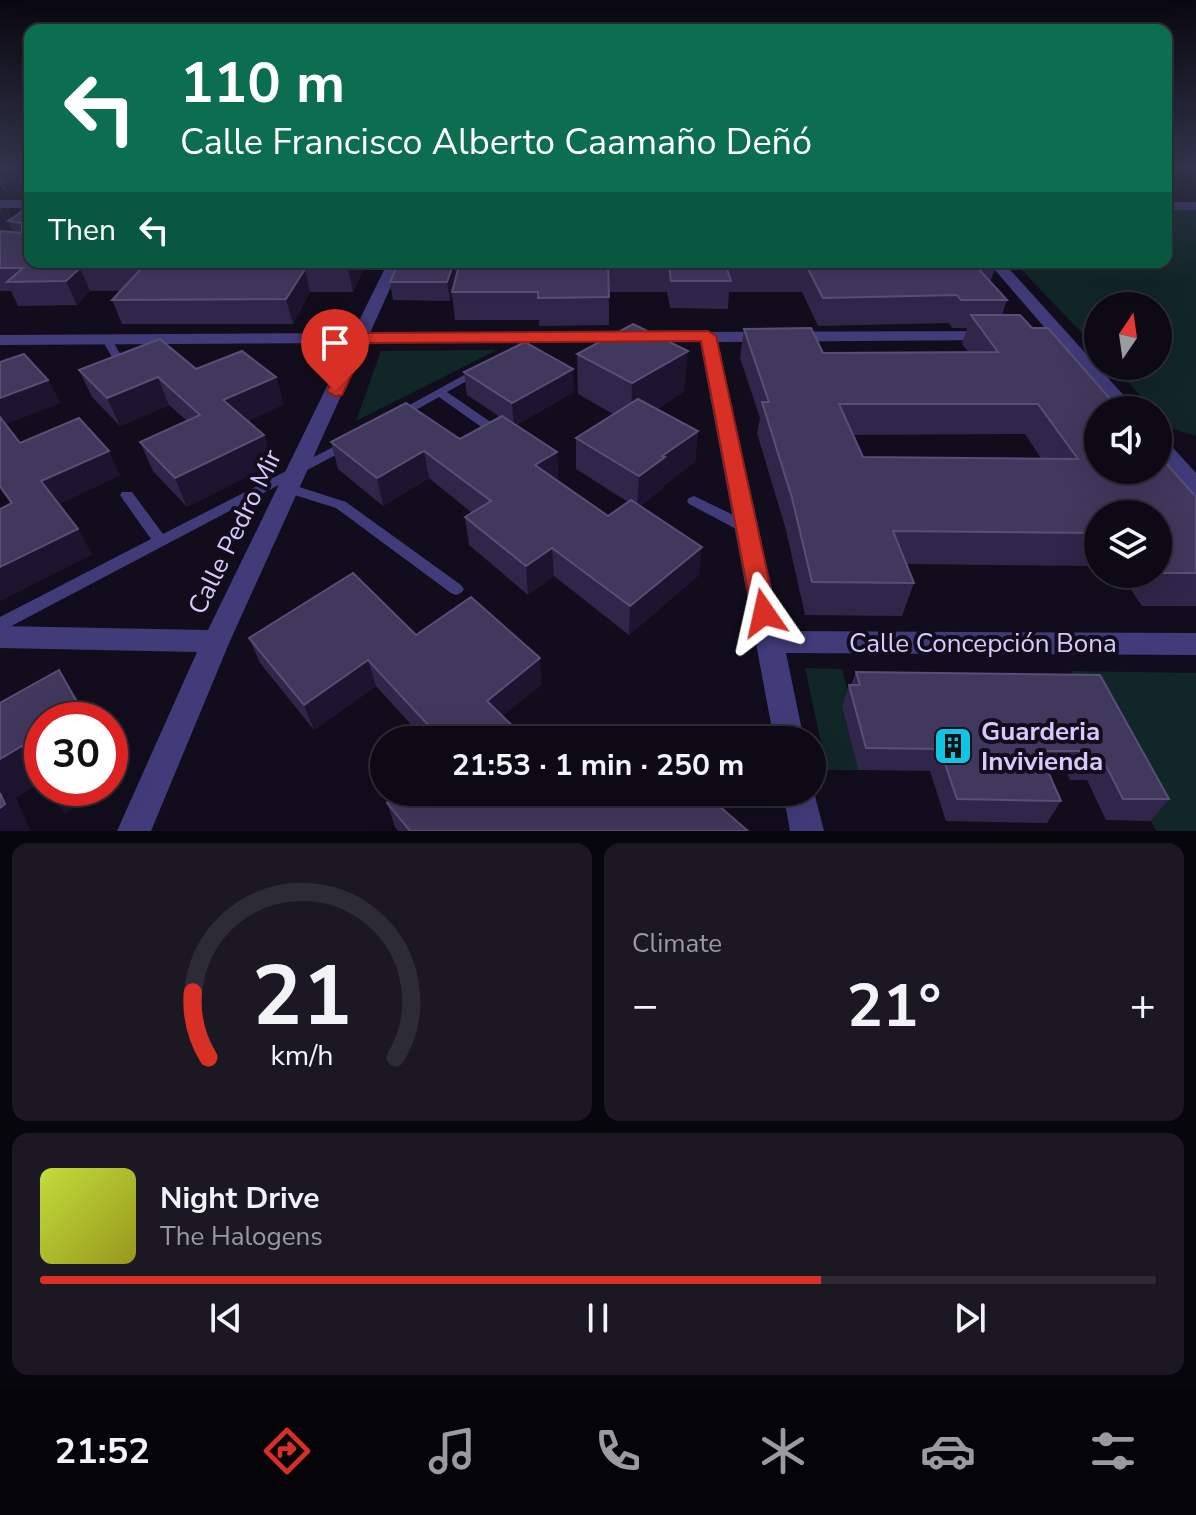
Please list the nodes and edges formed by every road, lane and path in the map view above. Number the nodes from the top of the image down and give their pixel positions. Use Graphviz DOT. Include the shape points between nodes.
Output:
graph roads {
  1 [pos="392,268"];
  2 [pos="1000,268"];
  3 [pos="1060,335"];
  4 [pos="708,336"];
  5 [pos="539,337"];
  6 [pos="361,338"];
  7 [pos="0,340"];
  8 [pos="107,340"];
  9 [pos="514,350"];
  10 [pos="117,357"];
  11 [pos="489,364"];
  12 [pos="440,392"];
  13 [pos="1114,396"];
  14 [pos="388,420"];
  15 [pos="491,428"];
  16 [pos="362,435"];
  17 [pos="1172,460"];
  18 [pos="294,480"];
  19 [pos="1196,487"];
  20 [pos="127,495"];
  21 [pos="694,501"];
  22 [pos="747,528"];
  23 [pos="161,542"];
  24 [pos="456,589"];
  25 [pos="0,625"];
  26 [pos="0,637"];
  27 [pos="216,641"];
  28 [pos="770,642"];
  29 [pos="1196,644"];
  30 [pos="786,726"];
  31 [pos="802,806"];
  32 [pos="134,831"];
  33 [pos="807,831"];
  1 -- 6 [label="street, Calle Pedro Mir"];
  2 -- 3 [label="street"];
  3 -- 4 [label="street"];
  3 -- 13 [label="street"];
  4 -- 5 [label="street"];
  4 -- 22 [label="street"];
  5 -- 6 [label="street"];
  5 -- 9 [label="lane"];
  6 -- 8 [label="street"];
  6 -- 18 [label="street, Calle Pedro Mir"];
  7 -- 8 [label="street"];
  8 -- 10 [label="lane"];
  11 -- 12 [label="lane"];
  12 -- 14 [label="lane"];
  12 -- 15 [label="lane"];
  16 -- 18 [label="lane"];
  17 -- 19 [label="street"];
  18 -- 23 [label="lane"];
  18 -- 24 [label="lane" via="341,505"];
  18 -- 27 [label="street, Calle Pedro Mir"];
  20 -- 23 [label="lane"];
  21 -- 22 [label="lane"];
  22 -- 28 [label="street"];
  23 -- 25 [label="lane"];
  26 -- 27 [label="street"];
  27 -- 32 [label="street, Calle Pedro Mir"];
  28 -- 29 [label="street, Calle Concepción Bona"];
  28 -- 30 [label="street"];
  31 -- 33 [label="street"];
}
